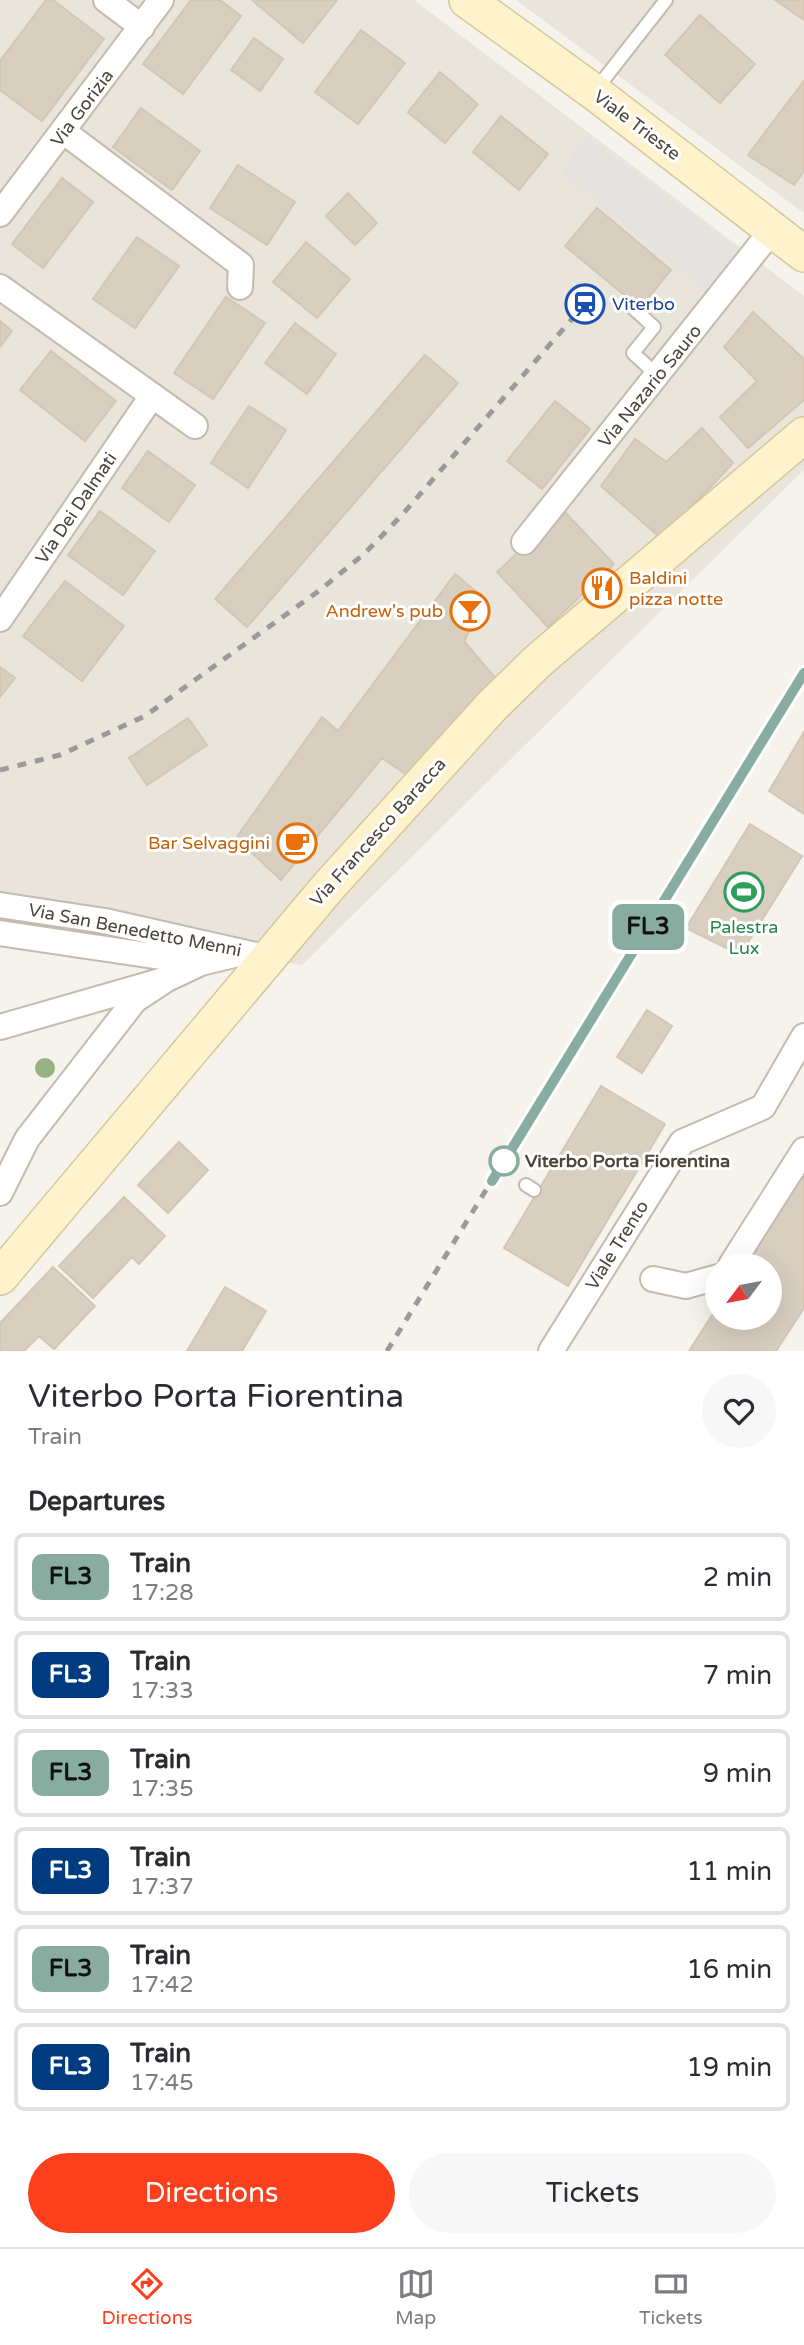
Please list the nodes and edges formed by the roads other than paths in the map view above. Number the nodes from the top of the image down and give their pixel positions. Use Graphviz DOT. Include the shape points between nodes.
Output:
graph roads {
  1 [pos="106,0"];
  2 [pos="161,0"];
  3 [pos="467,0"];
  4 [pos="666,0"];
  5 [pos="142,27"];
  6 [pos="594,92"];
  7 [pos="64,132"];
  8 [pos="0,214"];
  9 [pos="773,229"];
  10 [pos="804,254"];
  11 [pos="0,286"];
  12 [pos="240,286"];
  13 [pos="632,307"];
  14 [pos="658,377"];
  15 [pos="152,396"];
  16 [pos="195,426"];
  17 [pos="804,435"];
  18 [pos="524,542"];
  19 [pos="0,620"];
  20 [pos="0,905"];
  21 [pos="0,933"];
  22 [pos="258,955"];
  23 [pos="201,964"];
  24 [pos="167,979"];
  25 [pos="0,1027"];
  26 [pos="804,1036"];
  27 [pos="804,1150"];
  28 [pos="0,1193"];
  29 [pos="739,1253"];
  30 [pos="0,1277"];
  31 [pos="653,1279"];
  32 [pos="705,1281"];
  33 [pos="551,1351"];
  1 -- 5 [label="street"];
  2 -- 5 [label="street, Via Gorizia"];
  3 -- 6 [label="main road, Viale Trieste"];
  4 -- 6 [label="lane"];
  5 -- 7 [label="street, Via Gorizia"];
  6 -- 9 [label="main road, Viale Trieste"];
  7 -- 8 [label="street, Via Gorizia"];
  7 -- 12 [label="street" via="241,265"];
  9 -- 10 [label="main road, Viale Trieste"];
  9 -- 14 [label="street, Via Nazario Sauro"];
  11 -- 15 [label="street"];
  13 -- 14 [label="lane" via="654,327 633,353"];
  14 -- 18 [label="street, Via Nazario Sauro"];
  15 -- 16 [label="street"];
  15 -- 19 [label="street, Via Dei Dalmati"];
  17 -- 22 [label="main road, Via Francesco Baracca" via="538,661"];
  20 -- 22 [label="street, Via San Benedetto Menni" via="105,921"];
  21 -- 23 [label="street"];
  22 -- 23 [label="street"];
  22 -- 30 [label="main road, Via Francesco Baracca"];
  23 -- 24 [label="street"];
  24 -- 25 [label="street"];
  24 -- 28 [label="street" via="135,1000 27,1139"];
  26 -- 33 [label="street, Viale Trento" via="763,1107 682,1142 612,1236"];
  27 -- 29 [label="street"];
  31 -- 32 [label="street" via="686,1286"];
}
